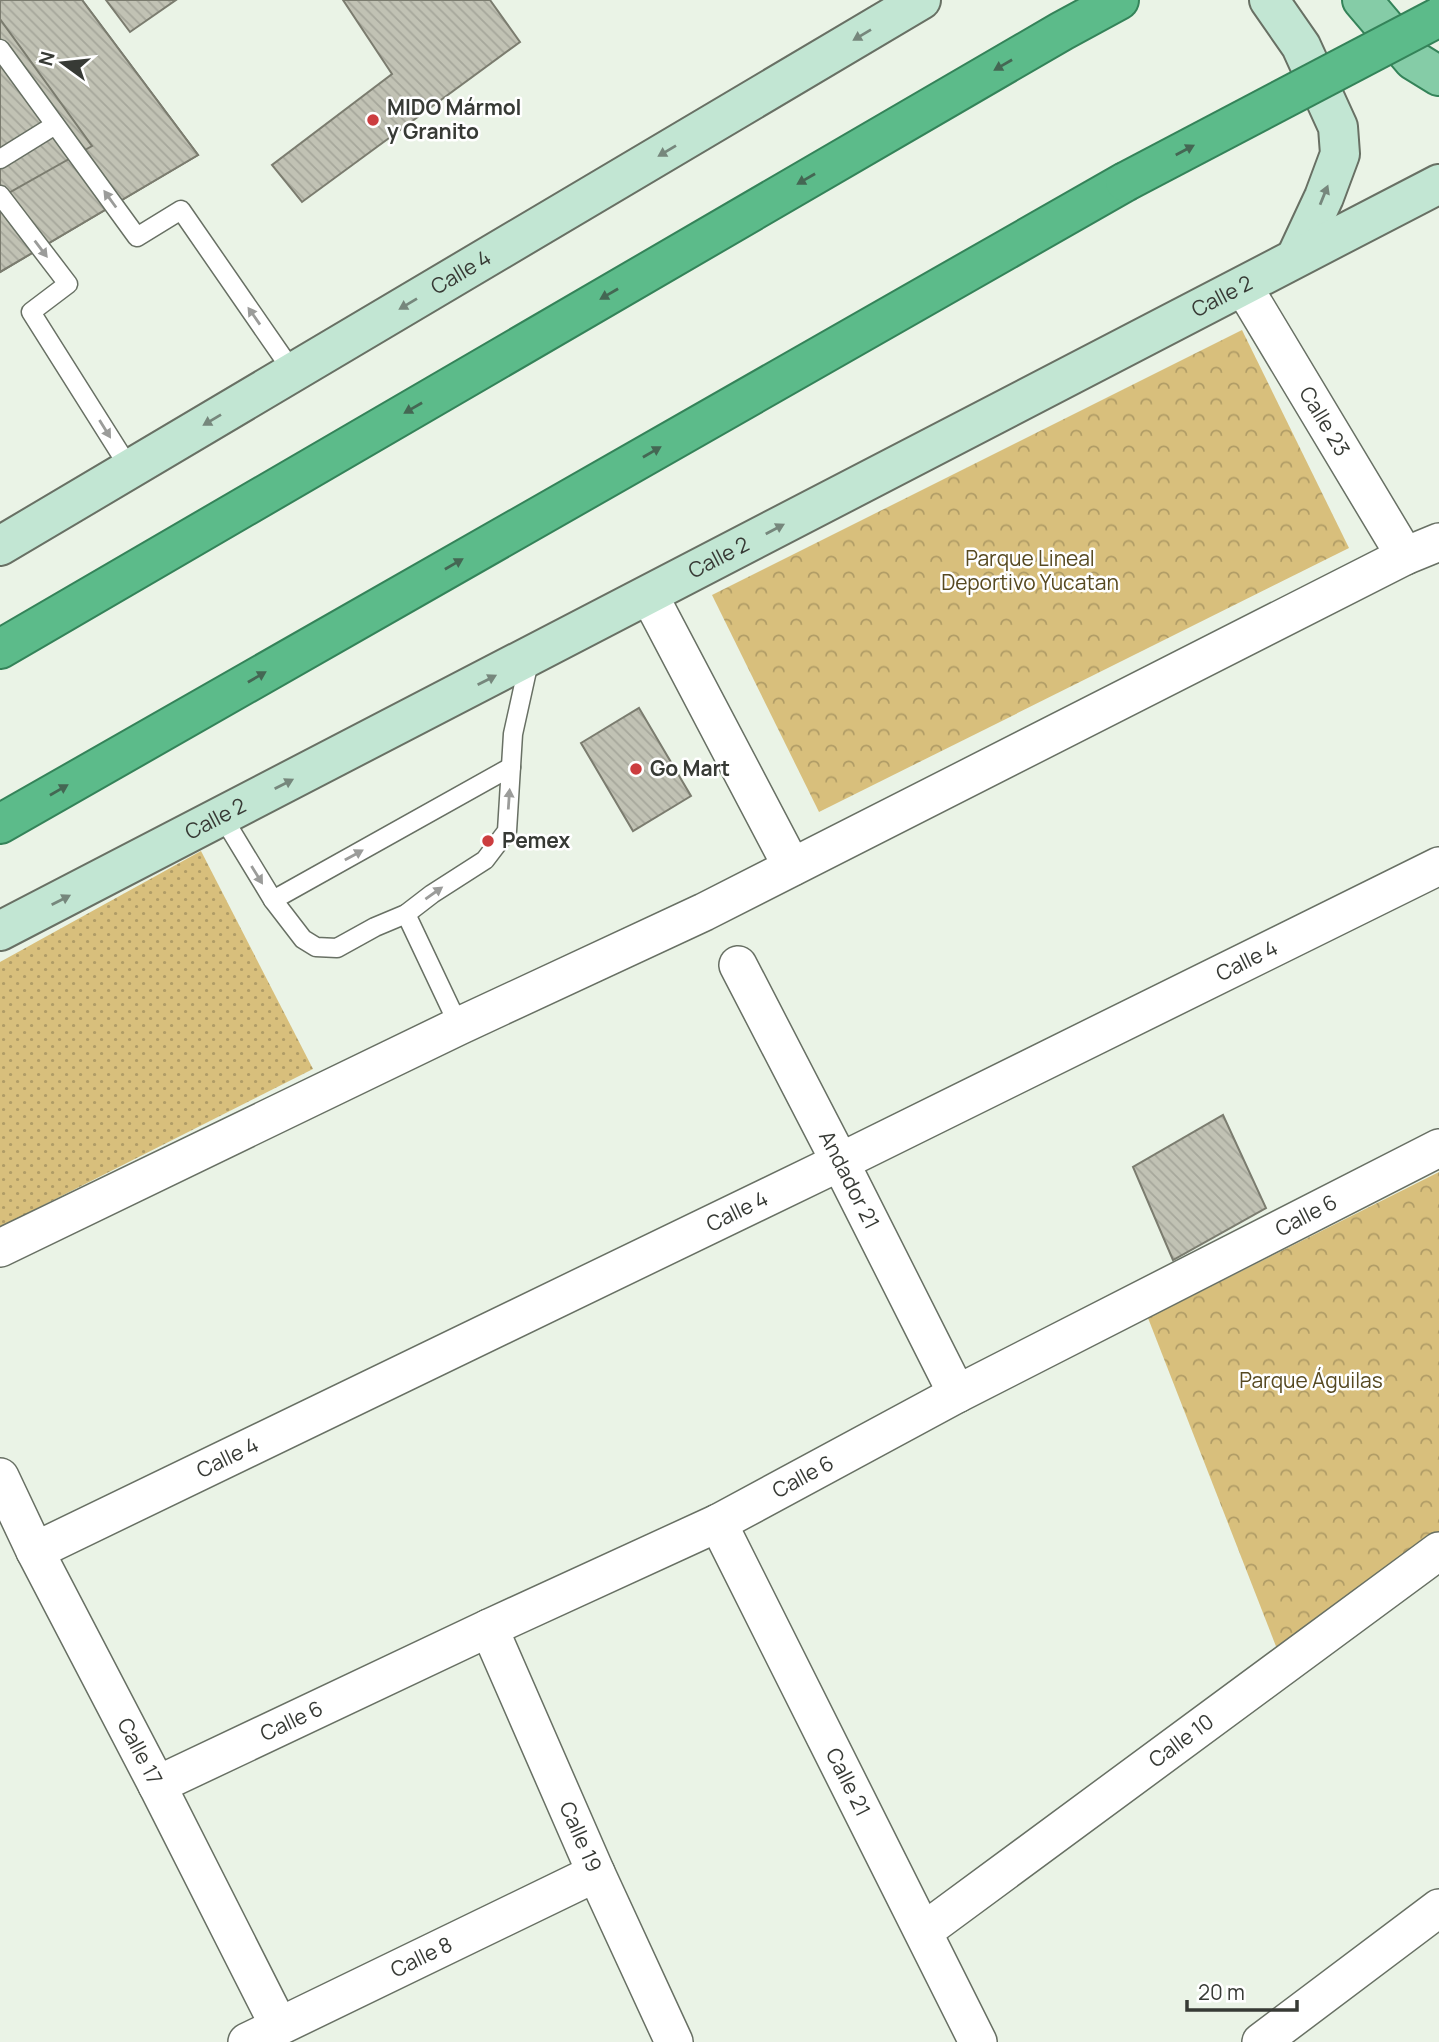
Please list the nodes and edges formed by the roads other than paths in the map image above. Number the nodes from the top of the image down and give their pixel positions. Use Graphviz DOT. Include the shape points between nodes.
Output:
graph roads {
  1 [pos="921,0"];
  2 [pos="1119,0"];
  3 [pos="1269,0"];
  4 [pos="1362,0"];
  5 [pos="1439,17"];
  6 [pos="0,49"];
  7 [pos="1439,76"];
  8 [pos="55,125"];
  9 [pos="0,159"];
  10 [pos="1439,184"];
  11 [pos="0,195"];
  12 [pos="1296,257"];
  13 [pos="1243,286"];
  14 [pos="293,372"];
  15 [pos="130,469"];
  16 [pos="0,546"];
  17 [pos="1430,547"];
  18 [pos="649,595"];
  19 [pos="0,649"];
  20 [pos="530,657"];
  21 [pos="511,767"];
  22 [pos="222,816"];
  23 [pos="0,824"];
  24 [pos="1439,866"];
  25 [pos="792,867"];
  26 [pos="273,900"];
  27 [pos="406,915"];
  28 [pos="0,931"];
  29 [pos="737,965"];
  30 [pos="459,1026"];
  31 [pos="1439,1148"];
  32 [pos="840,1161"];
  33 [pos="0,1248"];
  34 [pos="957,1394"];
  35 [pos="0,1477"];
  36 [pos="718,1523"];
  37 [pos="35,1551"];
  38 [pos="1439,1551"];
  39 [pos="489,1628"];
  40 [pos="157,1785"];
  41 [pos="596,1873"];
  42 [pos="1439,1908"];
  43 [pos="924,1931"];
  44 [pos="263,2034"];
  45 [pos="674,2042"];
  46 [pos="978,2042"];
  47 [pos="1261,2042"];
  1 -- 14 [label="main road, Calle 4, one-way"];
  2 -- 19 [label="highway, one-way"];
  12 -- 3 [label="main road, one-way" via="1340,154 1338,127 1301,46"];
  4 -- 7 [label="main road" via="1413,60"];
  23 -- 5 [label="highway, one-way, bridge" via="1125,182"];
  6 -- 8 [label="lane"];
  8 -- 9 [label="lane"];
  14 -- 8 [label="lane, one-way" via="181,210 137,237"];
  10 -- 12 [label="main road, Calle 2"];
  11 -- 15 [label="lane, one-way" via="68,284 31,312"];
  12 -- 13 [label="main road, Calle 2"];
  13 -- 17 [label="street, Calle 23"];
  18 -- 13 [label="main road, Calle 2, one-way"];
  14 -- 15 [label="main road, Calle 4, one-way"];
  15 -- 16 [label="main road, Calle 4"];
  17 -- 25 [label="street"];
  18 -- 20 [label="main road, Calle 2"];
  18 -- 25 [label="street"];
  20 -- 21 [label="lane" via="513,734"];
  22 -- 20 [label="main road, Calle 2, one-way"];
  26 -- 21 [label="lane, one-way"];
  27 -- 21 [label="lane, one-way" via="485,860 507,831"];
  22 -- 26 [label="lane, one-way"];
  28 -- 22 [label="main road, Calle 2, one-way"];
  24 -- 32 [label="street, Calle 4"];
  25 -- 30 [label="street"];
  26 -- 27 [label="lane" via="303,939 316,947 337,948"];
  27 -- 30 [label="lane"];
  29 -- 32 [label="street, Andador 21"];
  30 -- 33 [label="street"];
  31 -- 34 [label="street, Calle 6"];
  32 -- 34 [label="street, Andador 21"];
  32 -- 37 [label="street, Calle 4"];
  34 -- 36 [label="street, Calle 6"];
  35 -- 37 [label="street, Calle 17"];
  36 -- 39 [label="street, Calle 6"];
  36 -- 43 [label="street, Calle 21"];
  37 -- 40 [label="street, Calle 17"];
  38 -- 43 [label="street, Calle 10"];
  39 -- 40 [label="street, Calle 6"];
  39 -- 41 [label="street, Calle 19"];
  40 -- 44 [label="street, Calle 17"];
  41 -- 44 [label="street, Calle 8"];
  41 -- 45 [label="street, Calle 19"];
  42 -- 47 [label="street"];
  43 -- 46 [label="street, Calle 21"];
}
